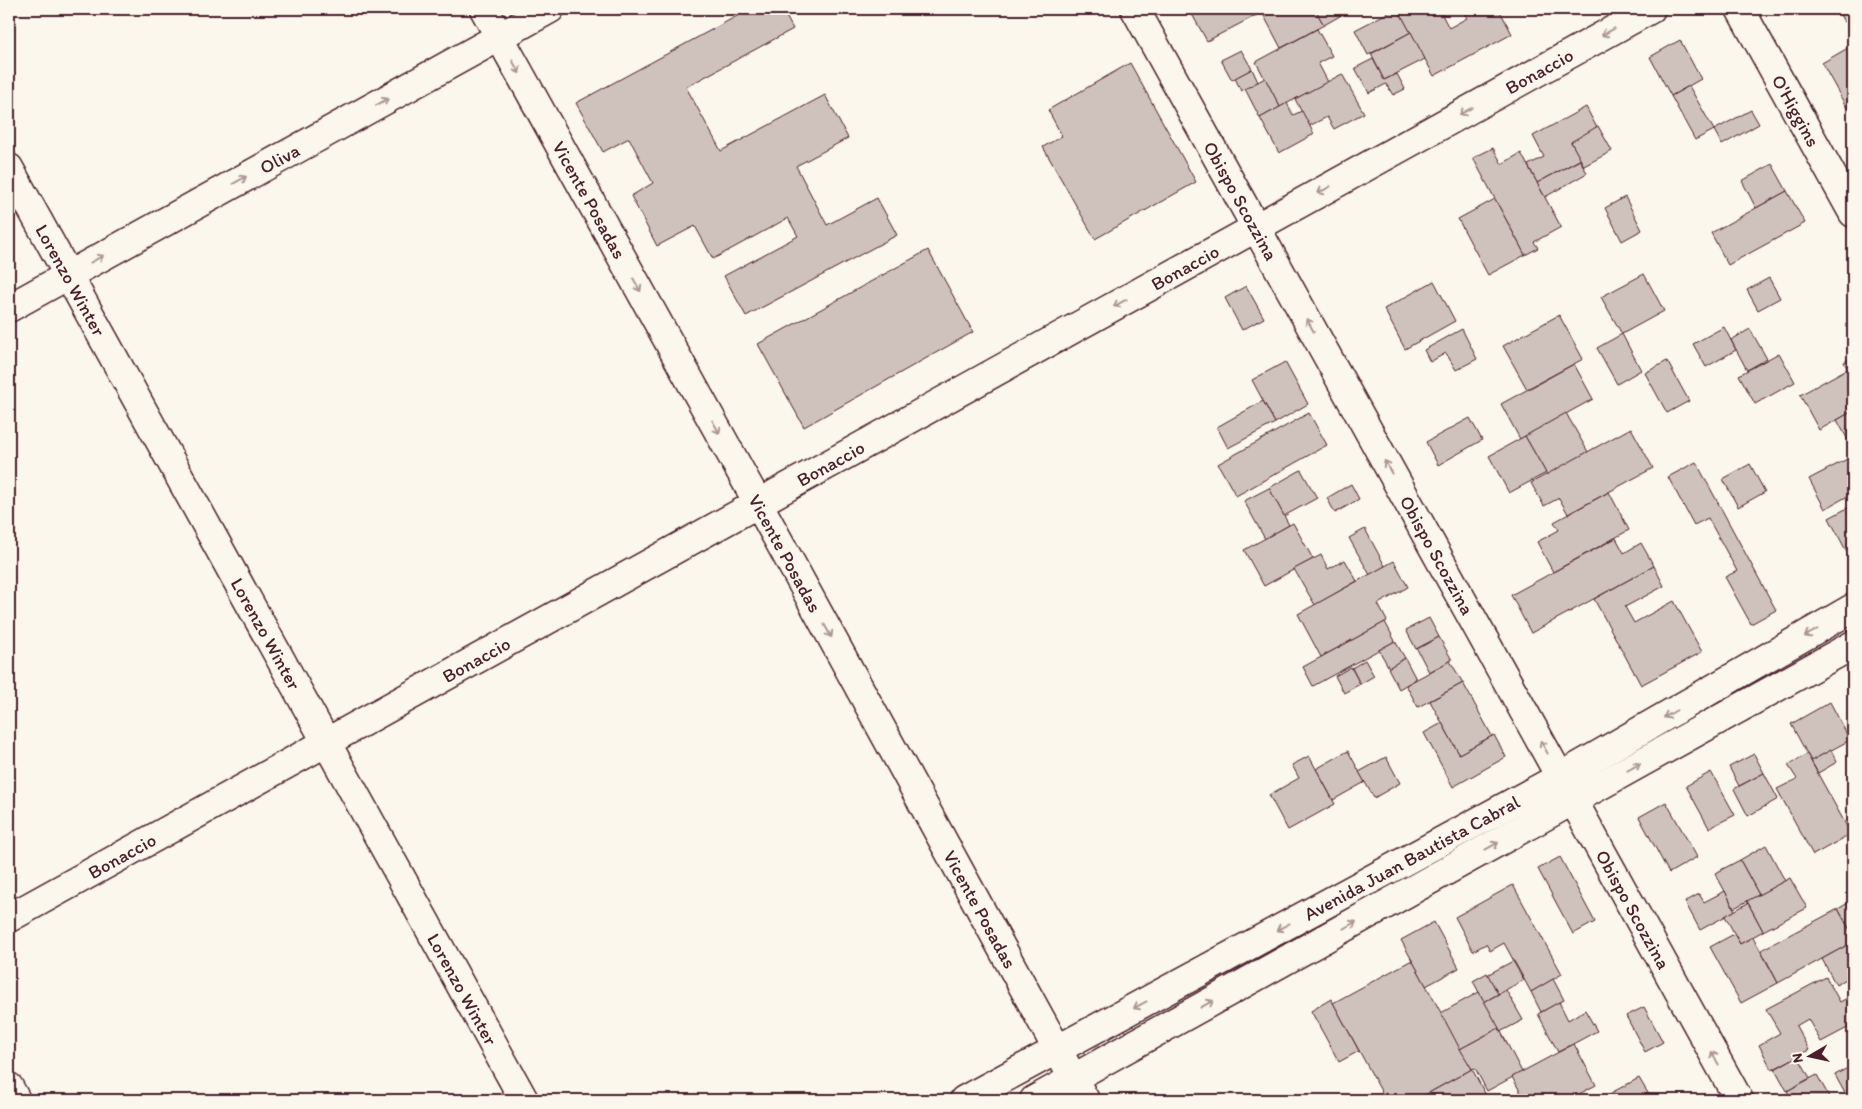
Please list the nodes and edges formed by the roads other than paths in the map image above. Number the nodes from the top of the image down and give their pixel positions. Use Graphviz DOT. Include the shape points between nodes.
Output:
graph roads {
  1 [pos="484,9"];
  2 [pos="550,9"];
  3 [pos="1135,9"];
  4 [pos="1651,9"];
  5 [pos="1740,9"];
  6 [pos="499,37"];
  7 [pos="9,168"];
  8 [pos="1853,213"];
  9 [pos="1256,227"];
  10 [pos="68,276"];
  11 [pos="9,308"];
  12 [pos="758,503"];
  13 [pos="1853,608"];
  14 [pos="1853,645"];
  15 [pos="326,742"];
  16 [pos="1560,777"];
  17 [pos="1573,801"];
  18 [pos="9,918"];
  19 [pos="1057,1049"];
  20 [pos="9,1087"];
  21 [pos="1079,1090"];
  22 [pos="16,1100"];
  23 [pos="524,1100"];
  24 [pos="964,1100"];
  25 [pos="1034,1100"];
  26 [pos="1739,1100"];
  1 -- 6 [label="street, Vicente Posadas"];
  2 -- 6 [label="street, Oliva"];
  3 -- 9 [label="street, Obispo Scozzina"];
  4 -- 9 [label="street, Bonaccio, one-way"];
  5 -- 8 [label="street, O'Higgins"];
  10 -- 6 [label="street, Oliva, one-way"];
  6 -- 12 [label="street, Vicente Posadas, one-way"];
  7 -- 10 [label="street, Lorenzo Winter"];
  9 -- 12 [label="street, Bonaccio, one-way"];
  16 -- 9 [label="street, Obispo Scozzina, one-way"];
  10 -- 11 [label="street, Oliva"];
  10 -- 15 [label="street, Lorenzo Winter"];
  12 -- 15 [label="street, Bonaccio"];
  12 -- 19 [label="street, Vicente Posadas, one-way"];
  13 -- 16 [label="street, Avenida Juan Bautista Cabral, one-way"];
  17 -- 14 [label="street, Avenida Juan Bautista Cabral, one-way"];
  15 -- 18 [label="street, Bonaccio"];
  15 -- 23 [label="street, Lorenzo Winter"];
  16 -- 17 [label="street, Obispo Scozzina"];
  16 -- 19 [label="street, Avenida Juan Bautista Cabral, one-way"];
  21 -- 17 [label="street, Avenida Juan Bautista Cabral, one-way"];
  26 -- 17 [label="street, Obispo Scozzina, one-way"];
  19 -- 21 [label="street, Vicente Posadas"];
  19 -- 24 [label="street, Avenida Juan Bautista Cabral"];
  20 -- 22 [label="street"];
  21 -- 25 [label="street, Avenida Juan Bautista Cabral"];
}
